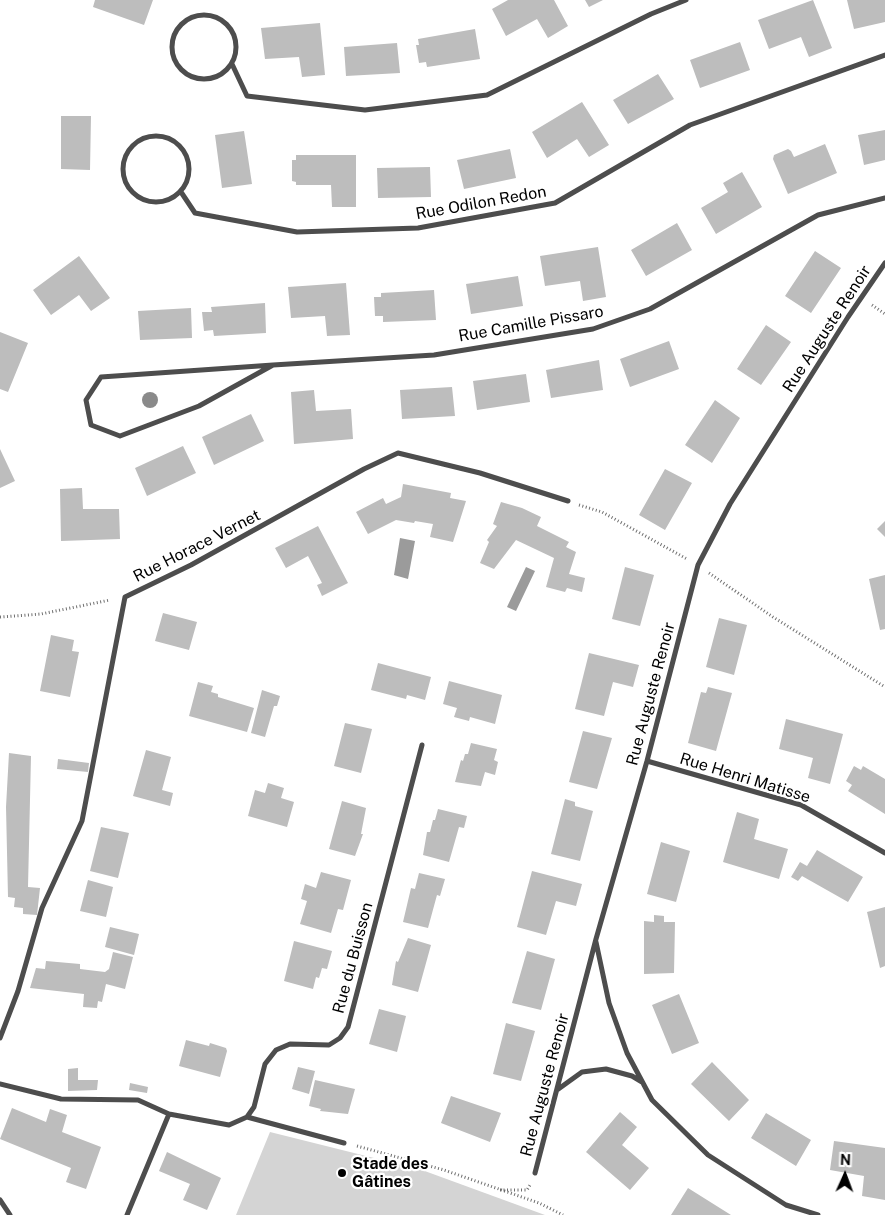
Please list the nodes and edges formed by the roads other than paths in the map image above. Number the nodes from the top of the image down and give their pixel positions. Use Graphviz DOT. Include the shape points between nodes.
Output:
graph roads {
  1 [pos="686,0"];
  2 [pos="885,55"];
  3 [pos="232,64"];
  4 [pos="181,192"];
  5 [pos="885,198"];
  6 [pos="885,263"];
  7 [pos="273,364"];
  8 [pos="568,501"];
  9 [pos="422,745"];
  10 [pos="647,761"];
  11 [pos="885,853"];
  12 [pos="596,939"];
  13 [pos="0,1038"];
  14 [pos="643,1083"];
  15 [pos="0,1084"];
  16 [pos="556,1090"];
  17 [pos="169,1114"];
  18 [pos="247,1118"];
  19 [pos="344,1143"];
  20 [pos="535,1173"];
  21 [pos="0,1200"];
  22 [pos="10,1215"];
  23 [pos="127,1215"];
  24 [pos="818,1215"];
  1 -- 3 [label="street" via="487,95 365,110 247,96"];
  2 -- 4 [label="street, Rue Odilon Redon" via="690,125 555,203 418,228 297,232 195,213"];
  3 -- 3 [label="street" via="236,42 233,32 221,20 205,14 194,16 176,30 171,50 176,64 187,75 196,79 216,77"];
  4 -- 4 [label="street" via="187,183 189,162 177,144 163,137 147,137 129,150 123,171 131,191 140,198 161,202"];
  5 -- 7 [label="street, Rue Camille Pissaro" via="818,215 650,309 593,329 434,354"];
  6 -- 10 [label="street, Rue Auguste Renoir" via="730,504 698,565"];
  7 -- 7 [label="street, Rue Camille Pissaro" via="101,377 86,400 91,425 120,436 199,406"];
  8 -- 13 [label="street, Rue Horace Vernet" via="480,473 398,454 125,597 82,821 42,908 18,991"];
  9 -- 18 [label="street, Rue du Buisson" via="348,1027 329,1045 290,1044 276,1050 265,1064 254,1106"];
  10 -- 11 [label="street, Rue Henri Matisse" via="801,805"];
  10 -- 12 [label="street, Rue Auguste Renoir"];
  12 -- 14 [label="street" via="609,1003 627,1053"];
  12 -- 16 [label="street, Rue Auguste Renoir"];
  14 -- 16 [label="street" via="632,1076 606,1069 582,1072"];
  14 -- 24 [label="street" via="652,1100 708,1155 786,1204"];
  15 -- 17 [label="street" via="61,1099 138,1100"];
  16 -- 20 [label="street, Rue Auguste Renoir"];
  17 -- 18 [label="street" via="229,1125"];
  17 -- 23 [label="street"];
  18 -- 19 [label="street"];
  21 -- 22 [label="street"];
}
